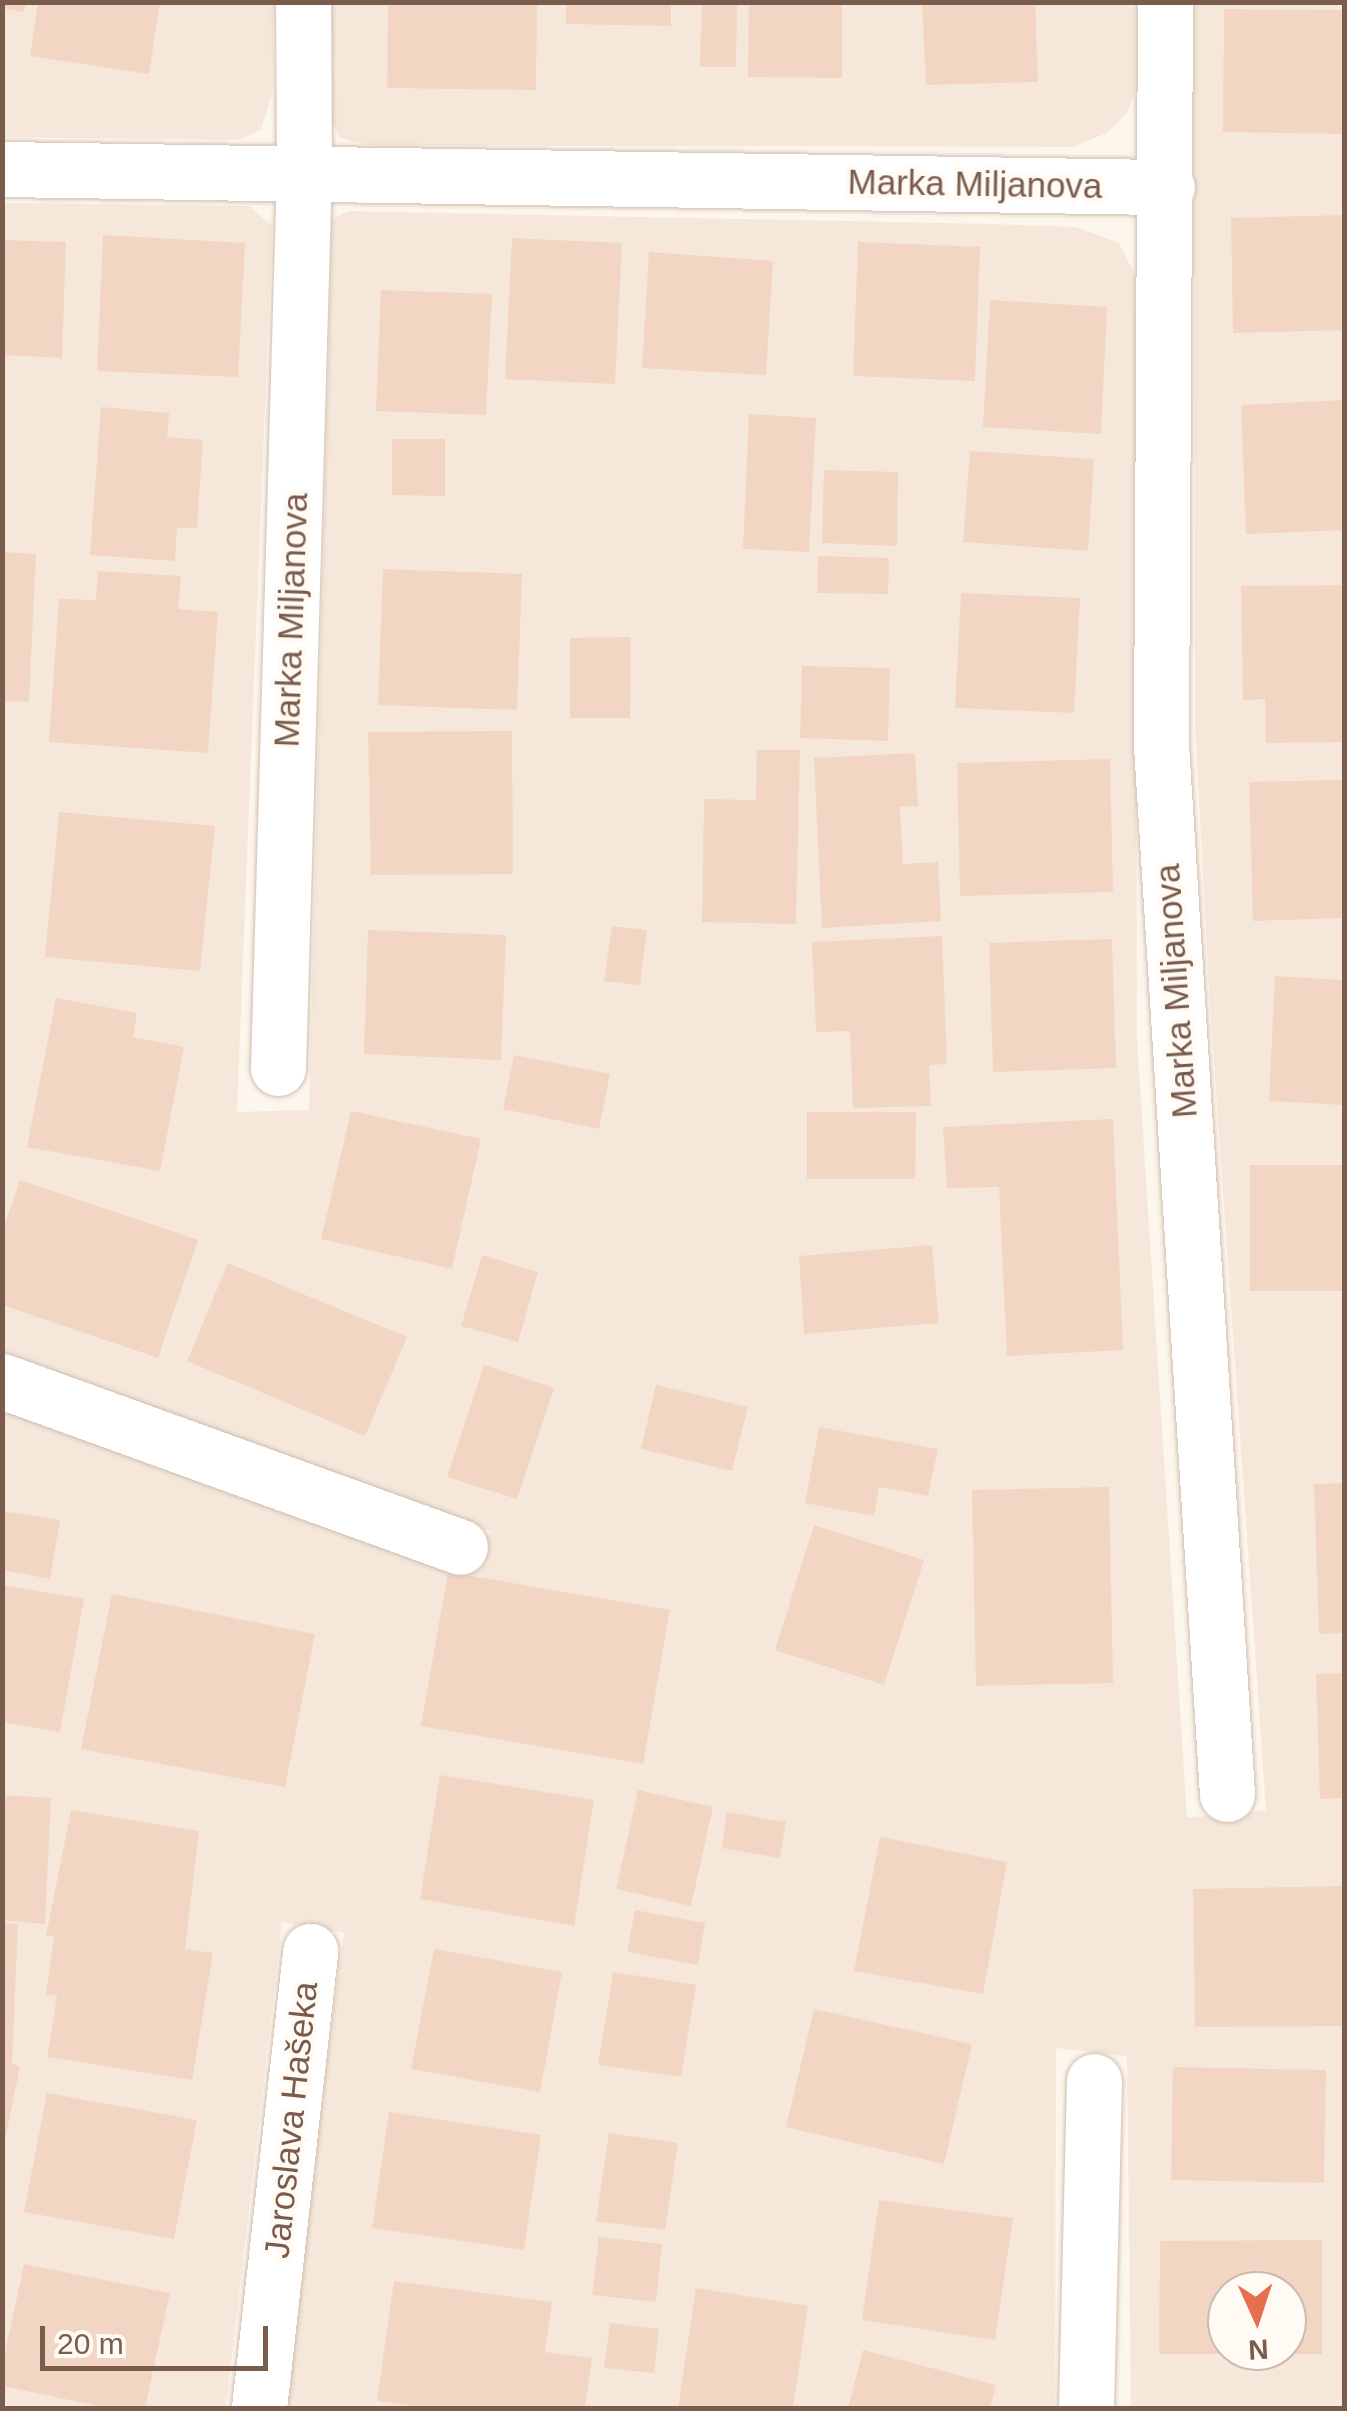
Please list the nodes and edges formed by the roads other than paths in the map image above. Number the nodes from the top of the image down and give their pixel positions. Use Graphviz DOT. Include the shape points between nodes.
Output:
graph roads {
  1 [pos="302,2"];
  2 [pos="1165,2"];
  3 [pos="2,169"];
  4 [pos="304,172"];
  5 [pos="1167,187"];
  6 [pos="278,1068"];
  7 [pos="2,1380"];
  8 [pos="460,1548"];
  9 [pos="1228,1794"];
  10 [pos="310,1951"];
  11 [pos="1094,2081"];
  12 [pos="259,2408"];
  13 [pos="1086,2408"];
  1 -- 4 [label="street, Marka Miljanova"];
  2 -- 5 [label="street, Marka Miljanova"];
  3 -- 4 [label="street, Marka Miljanova"];
  4 -- 5 [label="street, Marka Miljanova"];
  4 -- 6 [label="street, Marka Miljanova"];
  5 -- 9 [label="street, Marka Miljanova" via="1161,745"];
  7 -- 8 [label="street"];
  10 -- 12 [label="street, Jaroslava Hašeka"];
  11 -- 13 [label="street"];
}
